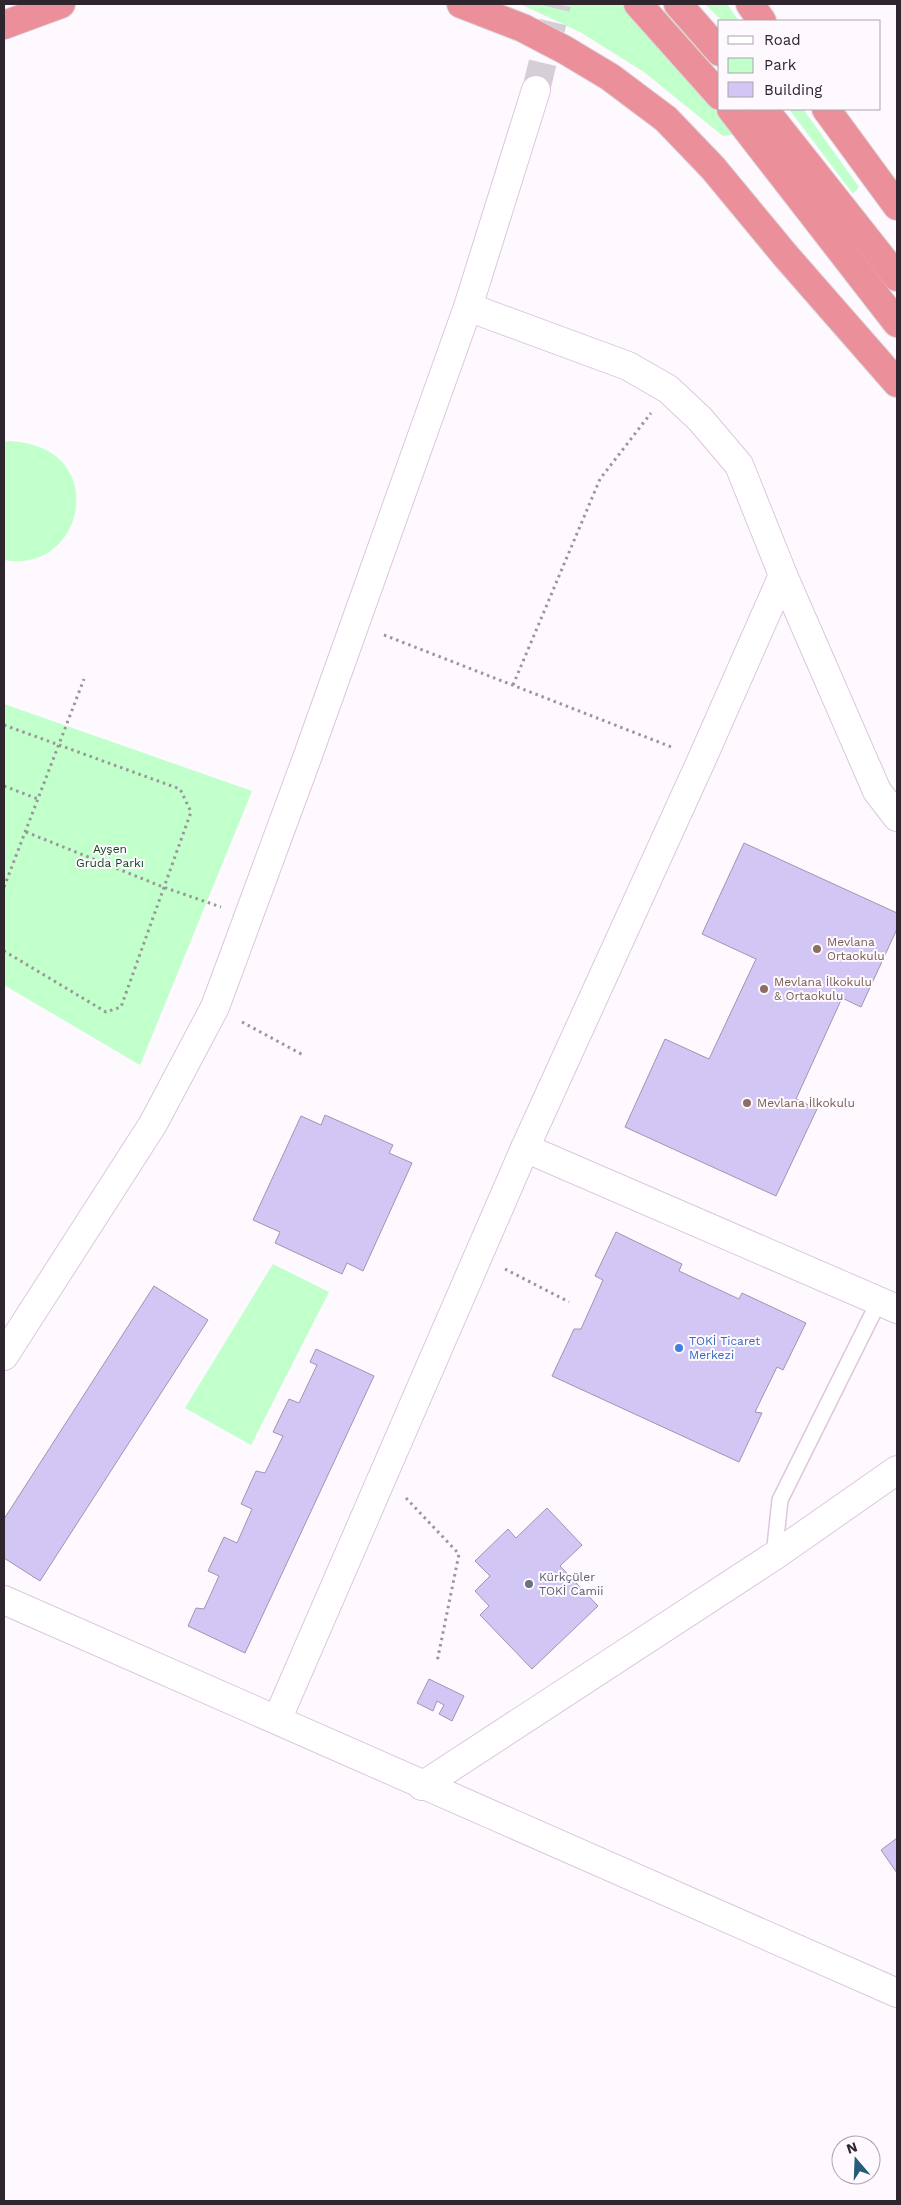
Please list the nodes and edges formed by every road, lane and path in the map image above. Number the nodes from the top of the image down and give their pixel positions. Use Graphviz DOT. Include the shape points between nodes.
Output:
graph roads {
  1 [pos="61,4"];
  2 [pos="461,4"];
  3 [pos="638,4"];
  4 [pos="678,4"];
  5 [pos="750,4"];
  6 [pos="761,20"];
  7 [pos="4,24"];
  8 [pos="718,50"];
  9 [pos="536,90"];
  10 [pos="718,94"];
  11 [pos="732,110"];
  12 [pos="765,110"];
  13 [pos="827,110"];
  14 [pos="897,206"];
  15 [pos="897,277"];
  16 [pos="468,307"];
  17 [pos="897,323"];
  18 [pos="897,383"];
  19 [pos="668,390"];
  20 [pos="783,576"];
  21 [pos="355,624"];
  22 [pos="84,679"];
  23 [pos="513,684"];
  24 [pos="4,725"];
  25 [pos="59,745"];
  26 [pos="702,759"];
  27 [pos="4,786"];
  28 [pos="38,799"];
  29 [pos="897,817"];
  30 [pos="26,832"];
  31 [pos="4,872"];
  32 [pos="9,874"];
  33 [pos="4,887"];
  34 [pos="163,887"];
  35 [pos="248,917"];
  36 [pos="4,951"];
  37 [pos="215,1008"];
  38 [pos="305,1056"];
  39 [pos="525,1148"];
  40 [pos="480,1256"];
  41 [pos="569,1302"];
  42 [pos="888,1305"];
  43 [pos="4,1356"];
  44 [pos="897,1470"];
  45 [pos="385,1475"];
  46 [pos="774,1556"];
  47 [pos="4,1600"];
  48 [pos="437,1662"];
  49 [pos="277,1720"];
  50 [pos="422,1786"];
  51 [pos="897,1992"];
  1 -- 7 [label="highway"];
  2 -- 18 [label="highway" via="523,28 565,50 610,77 666,119 713,168"];
  3 -- 10 [label="highway"];
  4 -- 8 [label="highway"];
  5 -- 6 [label="highway"];
  9 -- 16 [label="street"];
  11 -- 17 [label="highway"];
  12 -- 15 [label="highway"];
  13 -- 14 [label="highway"];
  16 -- 19 [label="street" via="628,366"];
  16 -- 21 [label="street"];
  19 -- 20 [label="street" via="700,419 739,465"];
  19 -- 23 [label="path" via="600,479"];
  20 -- 26 [label="street"];
  20 -- 29 [label="street" via="877,791"];
  21 -- 23 [label="path"];
  21 -- 35 [label="street"];
  22 -- 25 [label="path"];
  23 -- 26 [label="path"];
  24 -- 25 [label="path"];
  25 -- 28 [label="path"];
  25 -- 34 [label="path" via="180,789 191,812"];
  26 -- 39 [label="street"];
  27 -- 28 [label="path"];
  28 -- 30 [label="path"];
  30 -- 32 [label="path"];
  30 -- 34 [label="path"];
  31 -- 32 [label="path"];
  32 -- 33 [label="path"];
  34 -- 35 [label="path"];
  34 -- 36 [label="path" via="121,1007 106,1012"];
  35 -- 37 [label="street"];
  37 -- 38 [label="path"];
  37 -- 43 [label="street" via="153,1124"];
  39 -- 40 [label="street"];
  39 -- 42 [label="street"];
  40 -- 41 [label="path"];
  40 -- 45 [label="street"];
  42 -- 46 [label="lane" via="780,1500"];
  44 -- 46 [label="street"];
  45 -- 48 [label="path" via="459,1554"];
  45 -- 49 [label="street"];
  46 -- 50 [label="street"];
  47 -- 49 [label="street"];
  49 -- 50 [label="street"];
  50 -- 51 [label="street"];
}
